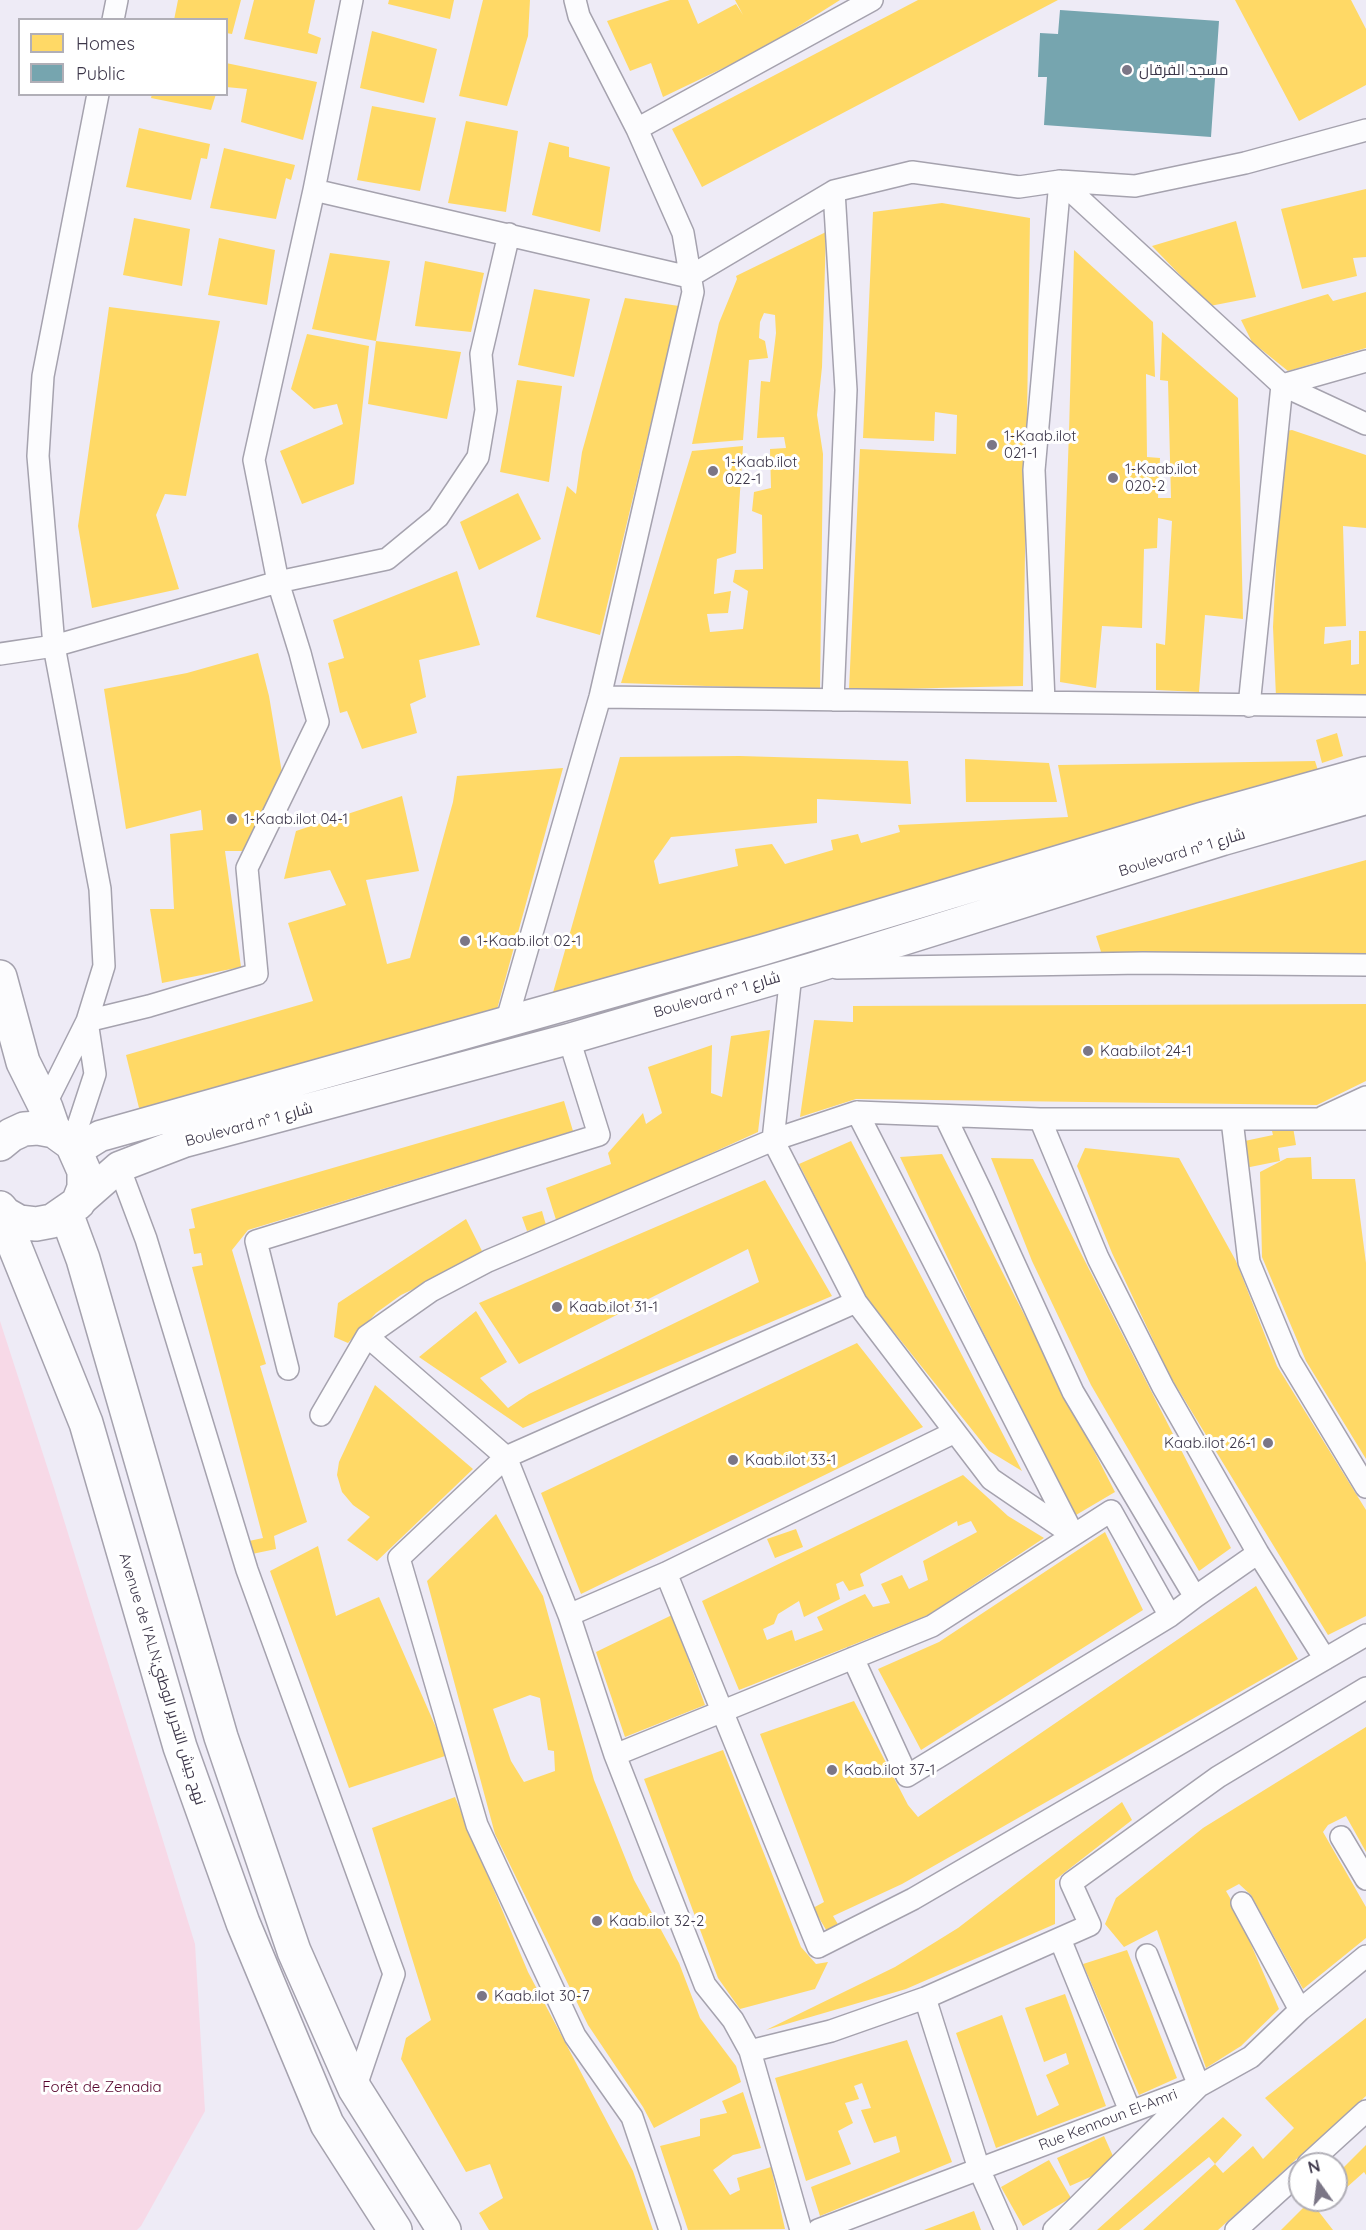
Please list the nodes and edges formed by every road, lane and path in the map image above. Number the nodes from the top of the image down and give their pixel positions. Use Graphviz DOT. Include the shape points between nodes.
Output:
graph roads {
  1 [pos="117,0"];
  2 [pos="352,0"];
  3 [pos="575,0"];
  4 [pos="873,0"];
  5 [pos="113,18"];
  6 [pos="98,96"];
  7 [pos="637,129"];
  8 [pos="1366,130"];
  9 [pos="1060,181"];
  10 [pos="314,190"];
  11 [pos="834,191"];
  12 [pos="510,234"];
  13 [pos="689,277"];
  14 [pos="1366,361"];
  15 [pos="1282,385"];
  16 [pos="1366,424"];
  17 [pos="278,582"];
  18 [pos="54,646"];
  19 [pos="0,654"];
  20 [pos="600,697"];
  21 [pos="833,700"];
  22 [pos="1044,701"];
  23 [pos="1249,706"];
  24 [pos="1366,706"];
  25 [pos="1366,772"];
  26 [pos="1366,799"];
  27 [pos="1366,965"];
  28 [pos="802,971"];
  29 [pos="0,977"];
  30 [pos="87,1020"];
  31 [pos="506,1023"];
  32 [pos="569,1039"];
  33 [pos="1366,1097"];
  34 [pos="857,1112"];
  35 [pos="945,1116"];
  36 [pos="1040,1119"];
  37 [pos="1317,1119"];
  38 [pos="1366,1119"];
  39 [pos="1232,1120"];
  40 [pos="57,1132"];
  41 [pos="773,1140"];
  42 [pos="0,1144"];
  43 [pos="119,1167"];
  44 [pos="0,1208"];
  45 [pos="72,1208"];
  46 [pos="0,1214"];
  47 [pos="856,1302"];
  48 [pos="367,1336"];
  49 [pos="288,1369"];
  50 [pos="321,1415"];
  51 [pos="955,1432"];
  52 [pos="506,1458"];
  53 [pos="1366,1487"];
  54 [pos="1073,1535"];
  55 [pos="1258,1552"];
  56 [pos="666,1573"];
  57 [pos="1195,1597"];
  58 [pos="569,1615"];
  59 [pos="1170,1616"];
  60 [pos="1366,1635"];
  61 [pos="853,1658"];
  62 [pos="1325,1659"];
  63 [pos="1366,1688"];
  64 [pos="722,1711"];
  65 [pos="615,1755"];
  66 [pos="1341,1837"];
  67 [pos="1366,1879"];
  68 [pos="1242,1903"];
  69 [pos="1060,1939"];
  70 [pos="1147,1956"];
  71 [pos="1366,1956"];
  72 [pos="926,1998"];
  73 [pos="1300,2010"];
  74 [pos="750,2051"];
  75 [pos="1199,2086"];
  76 [pos="355,2089"];
  77 [pos="1130,2111"];
  78 [pos="1366,2111"];
  79 [pos="1321,2152"];
  80 [pos="979,2169"];
  81 [pos="1288,2183"];
  82 [pos="383,2226"];
  83 [pos="444,2230"];
  84 [pos="670,2230"];
  85 [pos="801,2230"];
  86 [pos="818,2230"];
  87 [pos="1006,2230"];
  88 [pos="1054,2230"];
  89 [pos="1236,2230"];
  1 -- 5 [label="street"];
  2 -- 10 [label="street"];
  3 -- 7 [label="street" via="579,16"];
  4 -- 7 [label="street"];
  6 -- 18 [label="street" via="43,376 38,456"];
  7 -- 13 [label="street" via="683,233"];
  8 -- 9 [label="street" via="1245,163 1135,186"];
  9 -- 11 [label="street" via="1019,186 912,172"];
  9 -- 15 [label="street"];
  9 -- 22 [label="street" via="1034,470"];
  10 -- 12 [label="street"];
  10 -- 17 [label="street" via="254,460"];
  11 -- 13 [label="street"];
  11 -- 21 [label="street" via="846,390"];
  12 -- 13 [label="street"];
  12 -- 17 [label="street" via="481,354 486,410 477,457 438,517 387,559"];
  13 -- 20 [label="street" via="693,292"];
  14 -- 15 [label="street"];
  15 -- 16 [label="street"];
  15 -- 23 [label="street"];
  17 -- 18 [label="street"];
  17 -- 30 [label="street" via="318,723 247,868 257,974"];
  18 -- 19 [label="street"];
  18 -- 30 [label="street" via="100,889 104,966"];
  20 -- 21 [label="street"];
  20 -- 31 [label="street"];
  21 -- 22 [label="street"];
  22 -- 23 [label="street"];
  23 -- 24 [label="street"];
  25 -- 31 [label="main road, Boulevard n° شارع 1"];
  26 -- 28 [label="main road, Boulevard n° شارع 1"];
  27 -- 28 [label="street" via="1143,963"];
  28 -- 32 [label="main road, Boulevard n° شارع 1"];
  28 -- 41 [label="street"];
  29 -- 40 [label="main road" via="23,1062"];
  30 -- 40 [label="street"];
  30 -- 40 [label="street" via="95,1074"];
  31 -- 40 [label="main road, Boulevard n° شارع 1" via="100,1136"];
  32 -- 43 [label="main road, Boulevard n° شارع 1" via="184,1142"];
  32 -- 49 [label="street" via="599,1135 256,1241"];
  33 -- 37 [label="street"];
  34 -- 35 [label="street"];
  34 -- 41 [label="street"];
  34 -- 54 [label="street"];
  35 -- 36 [label="street"];
  35 -- 57 [label="street" via="1073,1392"];
  36 -- 39 [label="street"];
  36 -- 55 [label="street" via="1098,1258 1158,1378"];
  37 -- 38 [label="street"];
  37 -- 39 [label="street"];
  39 -- 53 [label="street" via="1249,1262 1290,1361"];
  40 -- 42 [label="main road" via="24,1129"];
  40 -- 45 [label="main road" via="84,1171 84,1188"];
  41 -- 47 [label="street"];
  41 -- 48 [label="street" via="488,1261 431,1291"];
  43 -- 45 [label="main road, Boulevard n° شارع 1"];
  43 -- 76 [label="street" via="146,1239 247,1570 394,1974"];
  44 -- 45 [label="main road" via="20,1222 36,1224 52,1221"];
  45 -- 76 [label="main road" via="83,1259 221,1737 294,1951"];
  46 -- 82 [label="main road, Avenue de l'ALN;نهج جيش التحرير الوطني" via="86,1424 180,1747 243,1923 327,2124"];
  47 -- 51 [label="street"];
  47 -- 52 [label="street"];
  48 -- 50 [label="street"];
  48 -- 52 [label="street"];
  51 -- 54 [label="street" via="991,1479"];
  51 -- 56 [label="street"];
  52 -- 58 [label="street"];
  52 -- 84 [label="street" via="399,1558 477,1825 575,2036 632,2117"];
  54 -- 59 [label="street" via="1111,1511"];
  54 -- 61 [label="street" via="932,1626"];
  55 -- 57 [label="street"];
  55 -- 62 [label="street"];
  56 -- 58 [label="street"];
  56 -- 64 [label="street"];
  57 -- 59 [label="street"];
  58 -- 65 [label="street"];
  59 -- 61 [label="street" via="908,1776"];
  60 -- 62 [label="street"];
  61 -- 64 [label="street"];
  62 -- 64 [label="street" via="913,1899 818,1947"];
  63 -- 69 [label="street" via="1218,1777 1071,1884 1090,1924"];
  64 -- 65 [label="street"];
  65 -- 74 [label="street" via="705,1985 733,2020"];
  66 -- 67 [label="street"];
  68 -- 73 [label="street"];
  69 -- 72 [label="street"];
  69 -- 77 [label="street"];
  70 -- 75 [label="street"];
  71 -- 73 [label="street, Rue Kennoun El-Amri"];
  72 -- 74 [label="street" via="831,2031"];
  72 -- 80 [label="street"];
  73 -- 75 [label="street, Rue Kennoun El-Amri" via="1251,2057"];
  74 -- 85 [label="street"];
  75 -- 77 [label="street, Rue Kennoun El-Amri"];
  75 -- 88 [label="street"];
  76 -- 83 [label="main road"];
  77 -- 80 [label="street, Rue Kennoun El-Amri"];
  78 -- 79 [label="street"];
  80 -- 86 [label="street, Rue Kennoun El-Amri"];
  80 -- 87 [label="street"];
  81 -- 89 [label="street"];
}
